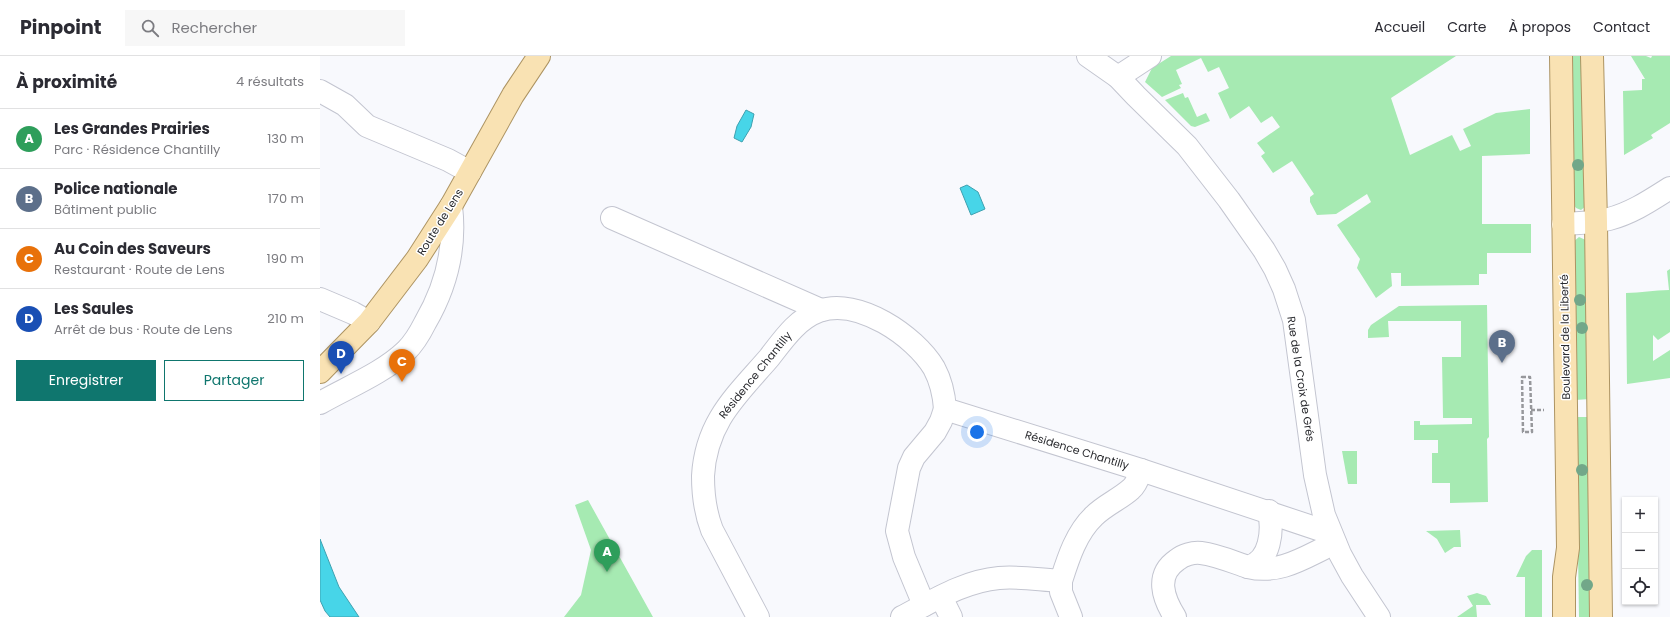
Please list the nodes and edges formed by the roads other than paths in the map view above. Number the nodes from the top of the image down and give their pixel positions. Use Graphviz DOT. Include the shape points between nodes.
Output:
graph roads {
  1 [pos="539,56"];
  2 [pos="1088,56"];
  3 [pos="1150,56"];
  4 [pos="1561,56"];
  5 [pos="1592,56"];
  6 [pos="1118,77"];
  7 [pos="320,91"];
  8 [pos="470,172"];
  9 [pos="1670,188"];
  10 [pos="451,206"];
  11 [pos="612,218"];
  12 [pos="1596,222"];
  13 [pos="1563,224"];
  14 [pos="320,299"];
  15 [pos="821,310"];
  16 [pos="369,322"];
  17 [pos="320,372"];
  18 [pos="320,403"];
  19 [pos="945,409"];
  20 [pos="1141,470"];
  21 [pos="1269,511"];
  22 [pos="1332,538"];
  23 [pos="1248,567"];
  24 [pos="1061,582"];
  25 [pos="933,601"];
  26 [pos="758,617"];
  27 [pos="902,617"];
  28 [pos="952,617"];
  29 [pos="1071,617"];
  30 [pos="1176,617"];
  31 [pos="1379,617"];
  32 [pos="1564,617"];
  33 [pos="1601,617"];
  1 -- 8 [label="main road, Route de Lens" via="513,95"];
  2 -- 6 [label="street, Rue de la Croix de Grés"];
  3 -- 6 [label="street"];
  4 -- 13 [label="main road, Boulevard de la Liberté"];
  5 -- 12 [label="main road"];
  6 -- 22 [label="street, Rue de la Croix de Grés" via="1200,161 1256,238 1275,269 1294,320 1319,496"];
  7 -- 8 [label="street" via="346,104 367,126"];
  8 -- 10 [label="main road, Route de Lens"];
  9 -- 12 [label="street" via="1631,211"];
  10 -- 16 [label="main road, Route de Lens" via="416,259"];
  10 -- 18 [label="street" via="452,239 446,278 418,337 407,350 390,363"];
  11 -- 15 [label="street"];
  12 -- 13 [label="street"];
  12 -- 33 [label="main road"];
  13 -- 32 [label="main road, Boulevard de la Liberté" via="1568,548 1564,577"];
  14 -- 16 [label="street"];
  15 -- 19 [label="street, Résidence Chantilly" via="848,309 886,324 905,335 934,369 941,384"];
  15 -- 26 [label="street, Résidence Chantilly" via="800,321 728,406 713,429 705,456 703,488 707,516"];
  16 -- 17 [label="main road, Route de Lens"];
  19 -- 20 [label="street, Résidence Chantilly"];
  19 -- 25 [label="street" via="935,432 914,457 909,468 897,530 904,558"];
  20 -- 21 [label="street, Résidence Chantilly"];
  20 -- 24 [label="street, Résidence Chantilly" via="1131,489 1094,515 1086,524 1074,545"];
  21 -- 22 [label="street, Résidence Chantilly"];
  21 -- 23 [label="street" via="1271,531 1267,548 1255,565"];
  22 -- 23 [label="street" via="1286,566 1266,570"];
  22 -- 31 [label="street, Rue de la Croix de Grés" via="1352,576"];
  23 -- 30 [label="street" via="1199,553 1180,557 1167,570 1163,586 1164,596"];
  24 -- 25 [label="street" via="1000,578 971,584"];
  24 -- 29 [label="street" via="1061,592"];
  25 -- 27 [label="street"];
  25 -- 28 [label="street"];
}
